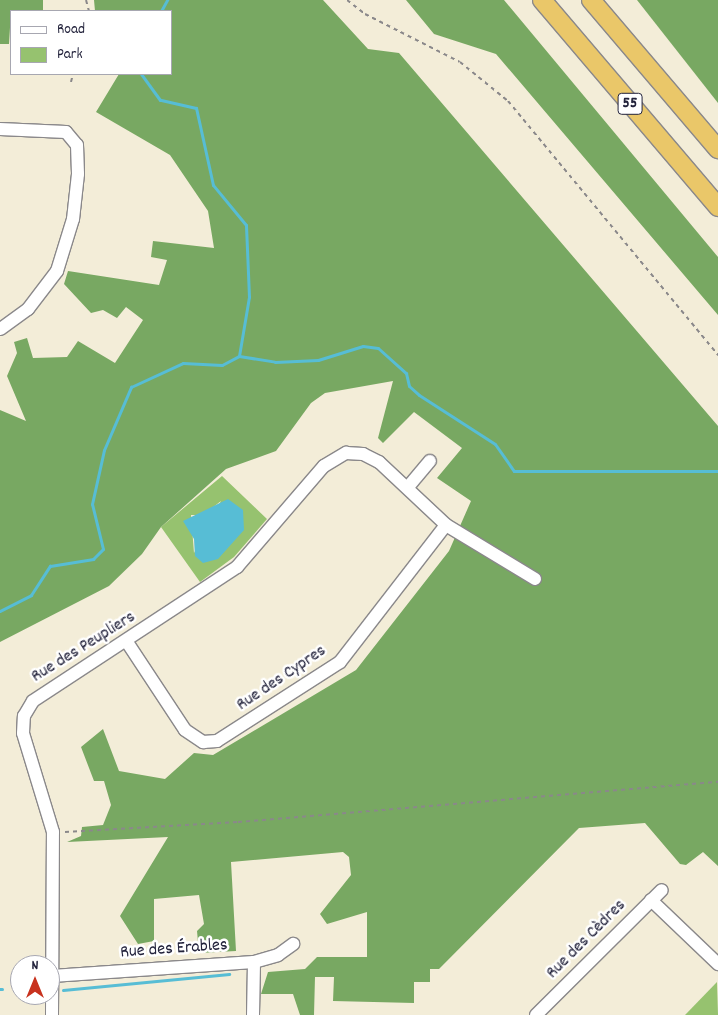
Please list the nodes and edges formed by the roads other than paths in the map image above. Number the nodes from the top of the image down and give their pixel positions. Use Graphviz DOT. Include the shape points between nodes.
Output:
graph roads {
  1 [pos="542,0"];
  2 [pos="591,0"];
  3 [pos="602,0"];
  4 [pos="648,66"];
  5 [pos="0,129"];
  6 [pos="718,149"];
  7 [pos="718,207"];
  8 [pos="0,329"];
  9 [pos="430,461"];
  10 [pos="408,487"];
  11 [pos="446,525"];
  12 [pos="535,579"];
  13 [pos="127,642"];
  14 [pos="662,890"];
  15 [pos="651,900"];
  16 [pos="293,944"];
  17 [pos="52,955"];
  18 [pos="254,962"];
  19 [pos="718,964"];
  20 [pos="60,975"];
  21 [pos="253,1015"];
  22 [pos="536,1015"];
  1 -- 7 [label="highway, 55"];
  2 -- 4 [label="highway"];
  3 -- 4 [label="highway"];
  4 -- 6 [label="highway, 55"];
  5 -- 8 [label="street" via="61,130 73,137 77,151 76,196 62,259 39,298"];
  9 -- 10 [label="street"];
  10 -- 11 [label="street"];
  10 -- 13 [label="street, Rue des Peupliers" via="370,457 346,453 324,466 237,567"];
  11 -- 12 [label="street"];
  11 -- 13 [label="street, Rue des Cypres" via="340,662 217,742 203,742 185,730"];
  13 -- 17 [label="street, Rue des Peupliers" via="40,695 24,716 23,733 52,832"];
  14 -- 15 [label="street, Rue des Cèdres"];
  15 -- 19 [label="street"];
  15 -- 22 [label="street, Rue des Cèdres"];
  16 -- 18 [label="street, Rue des Érables" via="278,955"];
  18 -- 20 [label="street, Rue des Érables"];
  18 -- 21 [label="street"];
}
